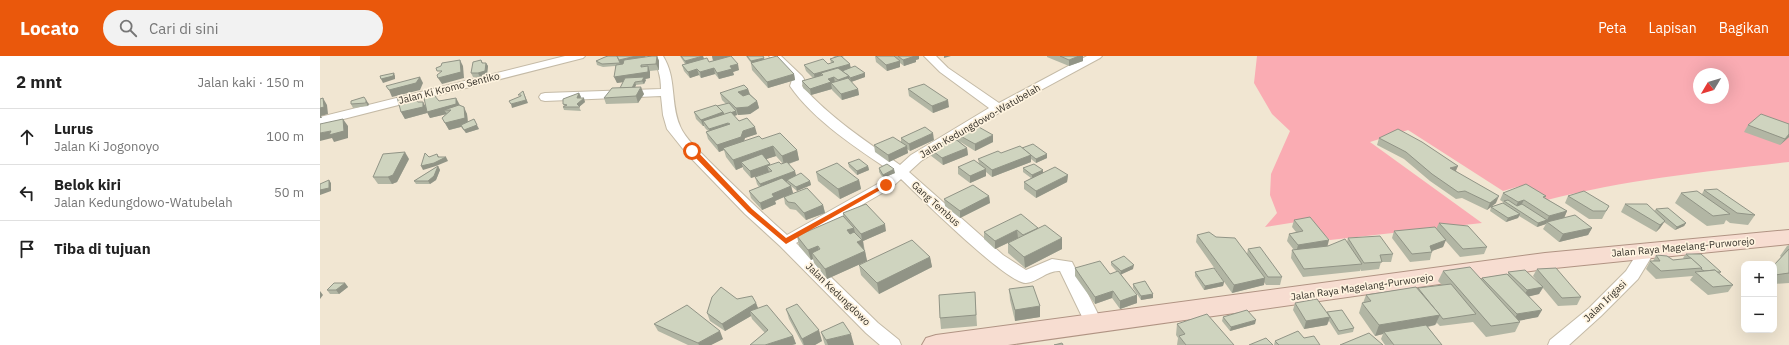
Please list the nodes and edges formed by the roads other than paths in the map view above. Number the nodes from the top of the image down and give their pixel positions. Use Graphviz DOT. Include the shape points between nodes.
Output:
graph roads {
  1 [pos="579,56"];
  2 [pos="657,56"];
  3 [pos="775,56"];
  4 [pos="930,56"];
  5 [pos="1096,56"];
  6 [pos="667,92"];
  7 [pos="545,97"];
  8 [pos="998,108"];
  9 [pos="320,121"];
  10 [pos="901,172"];
  11 [pos="1789,237"];
  12 [pos="786,242"];
  13 [pos="1647,251"];
  14 [pos="1093,322"];
  15 [pos="967,343"];
  16 [pos="892,345"];
  17 [pos="936,345"];
  18 [pos="1557,345"];
  1 -- 9 [label="street, Jalan Ki Kromo Sentiko"];
  2 -- 6 [label="street, Jalan Kedungdowo" via="663,65"];
  3 -- 10 [label="street, Gang Tembus" via="798,79 796,86 812,104 862,146"];
  4 -- 8 [label="street" via="944,70"];
  5 -- 8 [label="street, Jalan Kedungdowo-Watubelah"];
  6 -- 7 [label="street"];
  6 -- 12 [label="street, Jalan Kedungdowo" via="669,114 674,129 750,211"];
  8 -- 10 [label="street, Jalan Kedungdowo-Watubelah" via="916,158"];
  10 -- 12 [label="street, Jalan Kedungdowo-Watubelah" via="886,185"];
  10 -- 14 [label="street, Gang Tembus" via="997,259 1025,277 1052,264 1066,266"];
  11 -- 13 [label="main road, Jalan Raya Magelang-Purworejo"];
  12 -- 16 [label="street, Jalan Kedungdowo"];
  13 -- 14 [label="main road, Jalan Raya Magelang-Purworejo" via="1545,261"];
  13 -- 18 [label="street, Jalan Irigasi" via="1632,275"];
  14 -- 15 [label="main road, Jalan Raya Magelang-Purworejo"];
  15 -- 17 [label="main road, Jalan Raya Magelang-Purworejo"];
}
